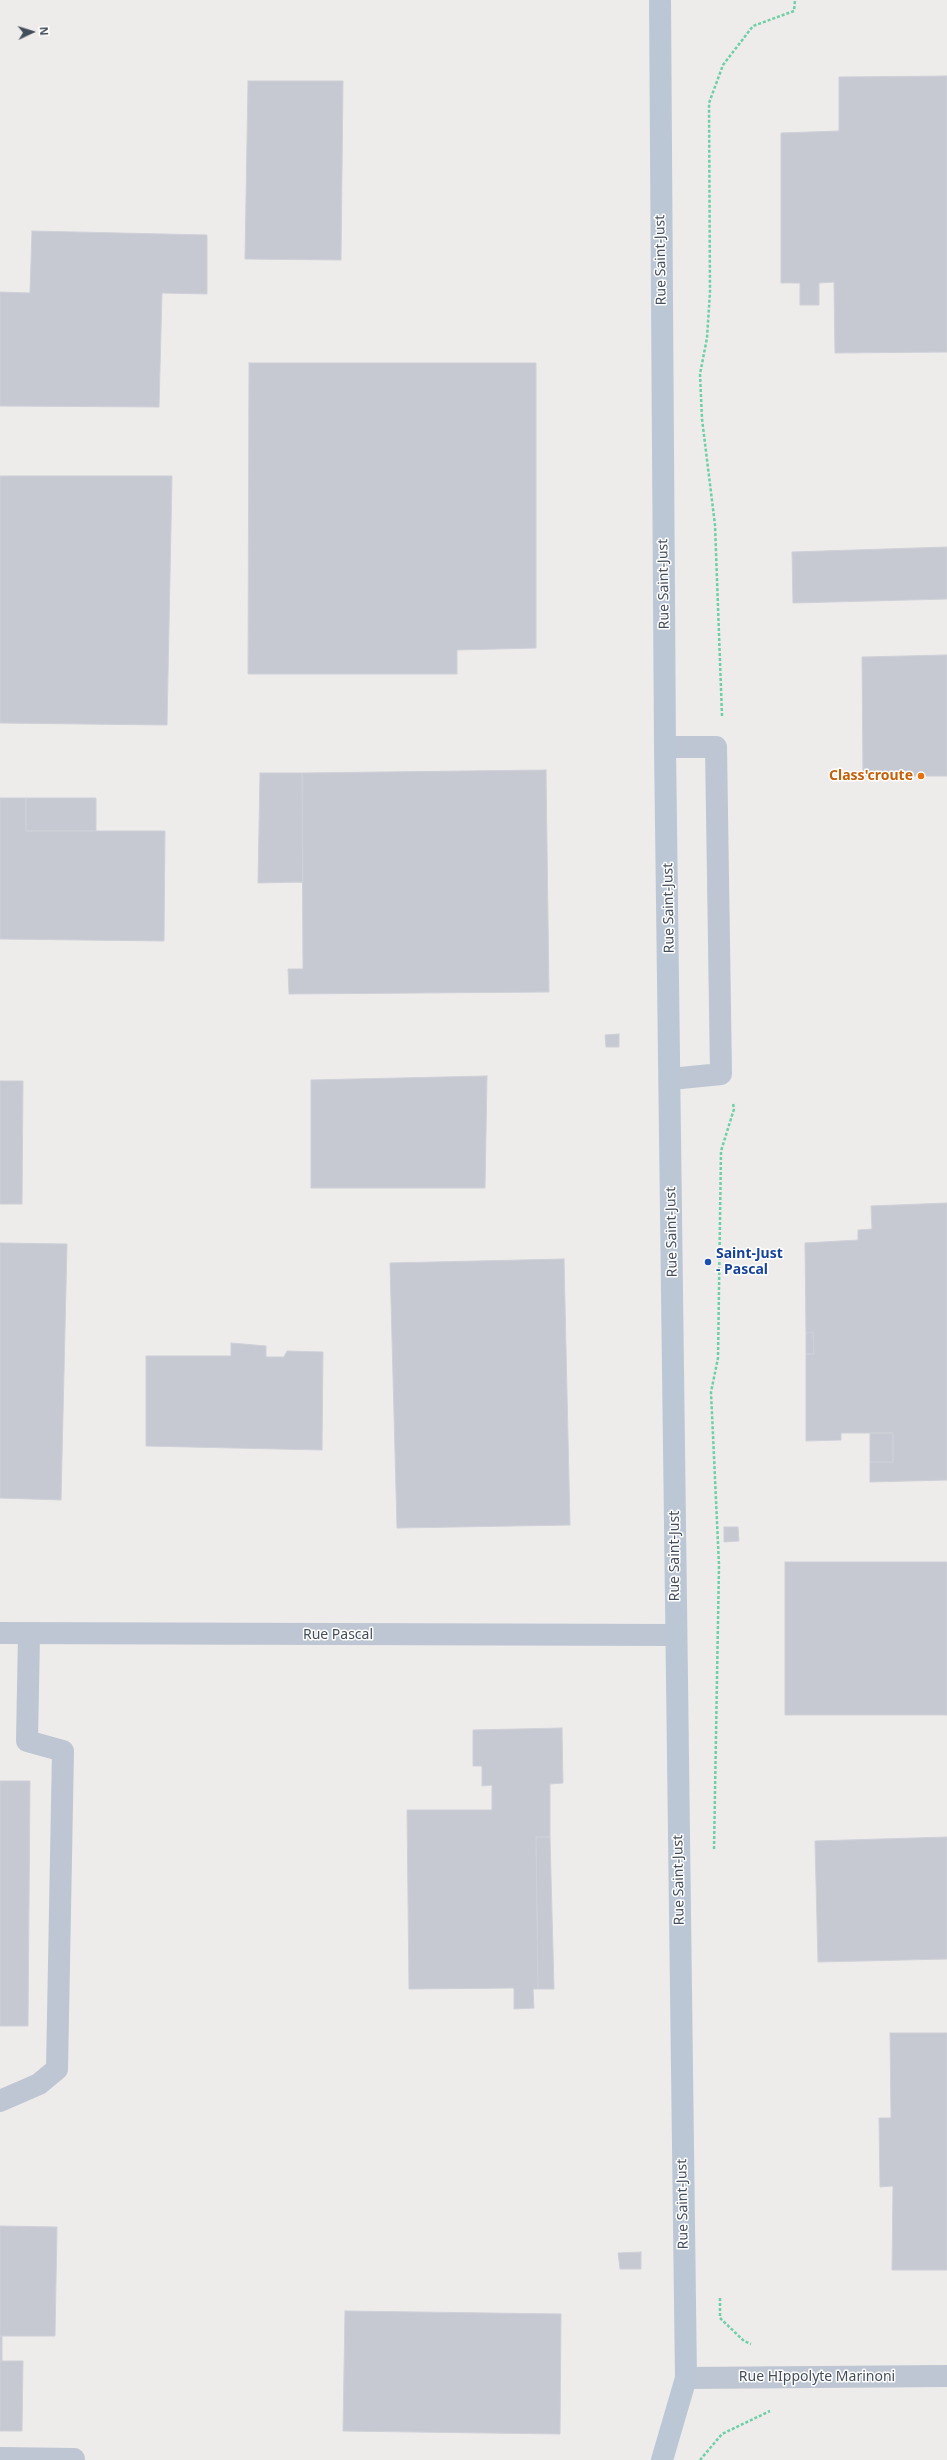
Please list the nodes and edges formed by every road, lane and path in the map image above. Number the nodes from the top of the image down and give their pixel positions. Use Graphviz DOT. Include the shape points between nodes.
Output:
graph roads {
  1 [pos="660,0"];
  2 [pos="795,0"];
  3 [pos="722,724"];
  4 [pos="665,747"];
  5 [pos="671,1079"];
  6 [pos="733,1102"];
  7 [pos="0,1633"];
  8 [pos="29,1634"];
  9 [pos="675,1635"];
  10 [pos="714,1850"];
  11 [pos="0,2101"];
  12 [pos="720,2294"];
  13 [pos="755,2345"];
  14 [pos="947,2376"];
  15 [pos="686,2378"];
  16 [pos="781,2378"];
  17 [pos="0,2458"];
  18 [pos="74,2459"];
  19 [pos="662,2460"];
  20 [pos="700,2460"];
  1 -- 4 [label="street, Rue Saint-Just"];
  2 -- 3 [label="path" via="794,11 752,26 723,65 709,103 710,292 707,338 700,374 702,419 715,525"];
  4 -- 5 [label="street, Rue Saint-Just"];
  4 -- 5 [label="street" via="716,747 721,1074"];
  5 -- 9 [label="street, Rue Saint-Just"];
  6 -- 10 [label="path" via="734,1109 721,1151 718,1358 711,1392 719,1565"];
  7 -- 8 [label="street, Rue Pascal"];
  8 -- 9 [label="street, Rue Pascal"];
  8 -- 11 [label="street" via="28,1741 62,1750 57,2069 39,2084"];
  9 -- 15 [label="street, Rue Saint-Just"];
  12 -- 13 [label="path" via="720,2318 744,2340"];
  14 -- 16 [label="street, Rue HIppolyte Marinoni"];
  15 -- 16 [label="street, Rue HIppolyte Marinoni"];
  15 -- 19 [label="street, Rue Saint-Just"];
  16 -- 20 [label="path" via="781,2407 722,2434"];
  17 -- 18 [label="street"];
}
